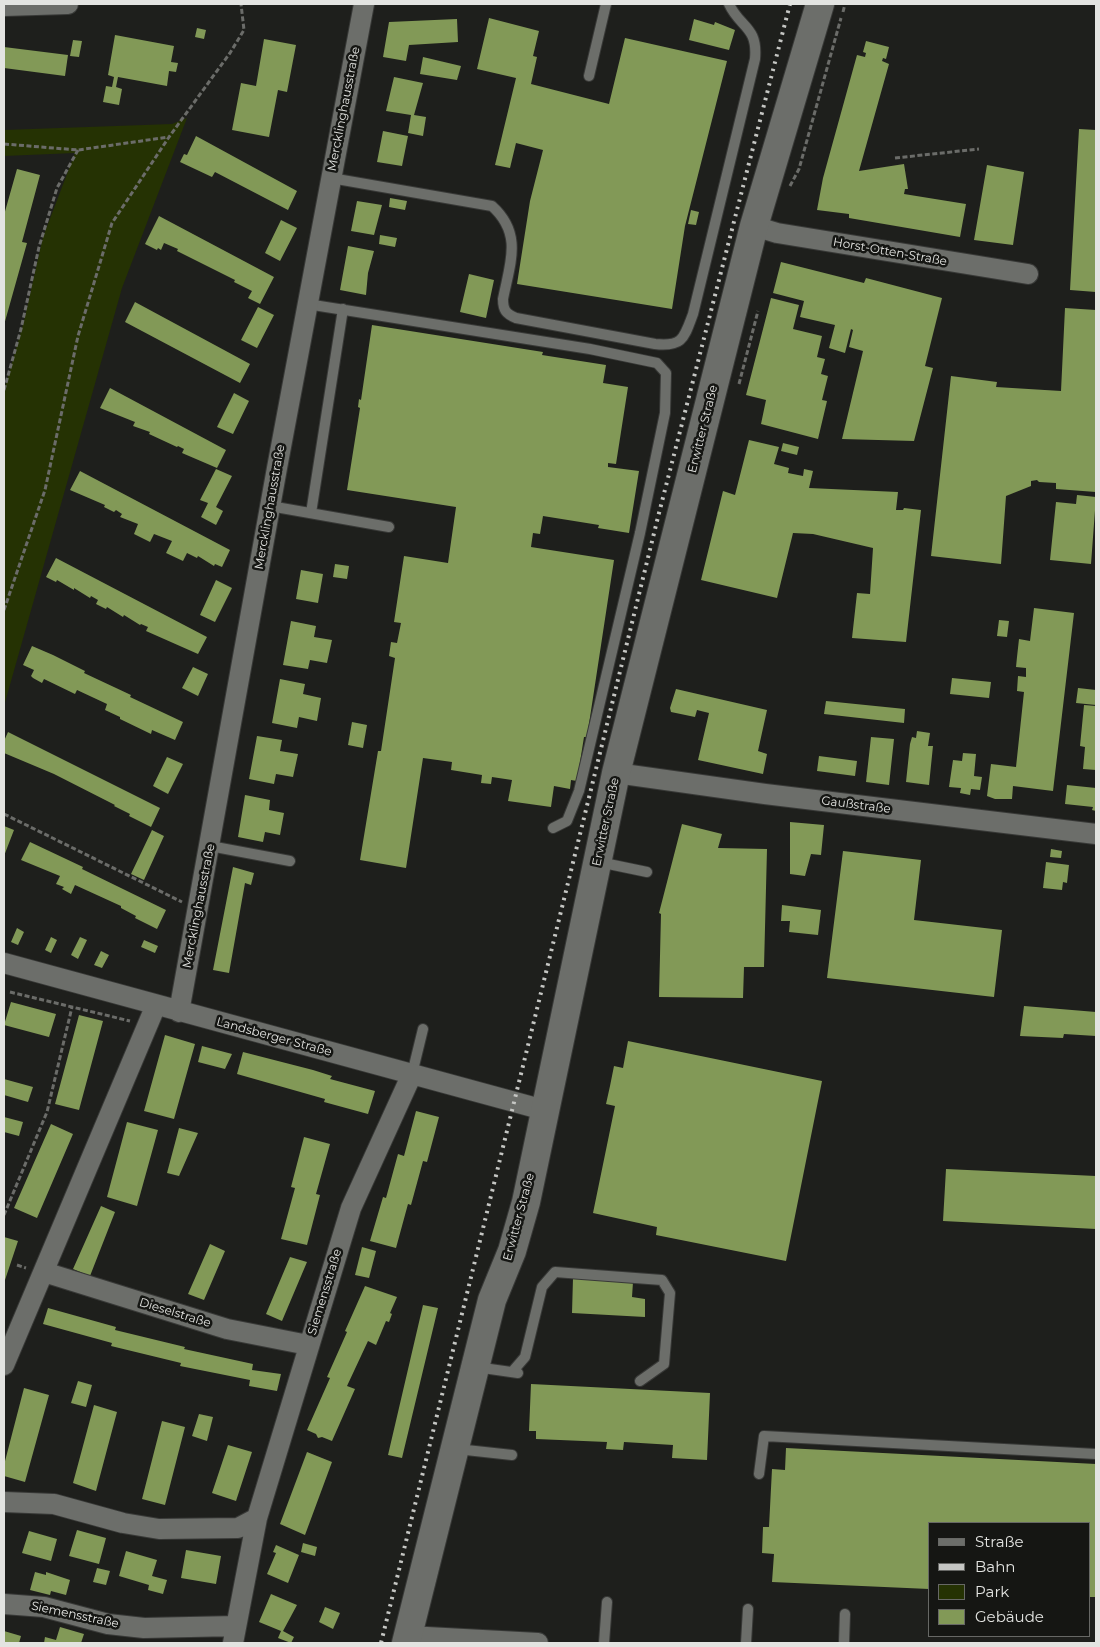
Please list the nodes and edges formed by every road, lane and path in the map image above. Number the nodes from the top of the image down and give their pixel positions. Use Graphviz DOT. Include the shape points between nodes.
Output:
graph roads {
  1 [pos="68,4"];
  2 [pos="241,4"];
  3 [pos="364,4"];
  4 [pos="606,4"];
  5 [pos="728,4"];
  6 [pos="845,4"];
  7 [pos="4,6"];
  8 [pos="815,9"];
  9 [pos="589,76"];
  10 [pos="169,137"];
  11 [pos="4,144"];
  12 [pos="978,149"];
  13 [pos="78,150"];
  14 [pos="895,158"];
  15 [pos="331,178"];
  16 [pos="789,190"];
  17 [pos="754,226"];
  18 [pos="1028,274"];
  19 [pos="308,304"];
  20 [pos="343,309"];
  21 [pos="758,310"];
  22 [pos="738,386"];
  23 [pos="4,390"];
  24 [pos="270,506"];
  25 [pos="311,513"];
  26 [pos="389,527"];
  27 [pos="4,609"];
  28 [pos="616,773"];
  29 [pos="4,814"];
  30 [pos="553,828"];
  31 [pos="1096,834"];
  32 [pos="210,846"];
  33 [pos="290,861"];
  34 [pos="597,862"];
  35 [pos="647,872"];
  36 [pos="198,910"];
  37 [pos="4,963"];
  38 [pos="10,992"];
  39 [pos="156,1006"];
  40 [pos="72,1007"];
  41 [pos="178,1012"];
  42 [pos="148,1025"];
  43 [pos="423,1029"];
  44 [pos="412,1074"];
  45 [pos="544,1110"];
  46 [pos="4,1215"];
  47 [pos="44,1272"];
  48 [pos="308,1345"];
  49 [pos="5,1360"];
  50 [pos="475,1366"];
  51 [pos="640,1381"];
  52 [pos="454,1448"];
  53 [pos="1096,1454"];
  54 [pos="512,1455"];
  55 [pos="759,1474"];
  56 [pos="4,1502"];
  57 [pos="257,1518"];
  58 [pos="607,1602"];
  59 [pos="4,1604"];
  60 [pos="748,1609"];
  61 [pos="845,1614"];
  62 [pos="234,1635"];
  63 [pos="407,1640"];
  64 [pos="538,1643"];
  65 [pos="604,1643"];
  66 [pos="746,1643"];
  67 [pos="844,1643"];
  1 -- 7 [label="street"];
  2 -- 10 [label="path" via="244,30"];
  3 -- 15 [label="street, Mercklinghausstraße"];
  4 -- 9 [label="lane"];
  5 -- 15 [label="lane" via="749,27 754,38 755,59 693,314 685,336 678,343 655,344 507,314 503,299 513,245 502,215 492,206"];
  6 -- 16 [label="path" via="799,169"];
  8 -- 17 [label="main road, Erwitter Straße"];
  10 -- 13 [label="path"];
  10 -- 27 [label="path" via="112,223 78,336 44,490"];
  11 -- 13 [label="path"];
  12 -- 14 [label="path"];
  13 -- 23 [label="path" via="57,188"];
  15 -- 19 [label="street, Mercklinghausstraße"];
  17 -- 18 [label="street, Horst-Otten-Straße" via="777,233"];
  17 -- 28 [label="main road, Erwitter Straße"];
  19 -- 20 [label="lane"];
  19 -- 24 [label="street, Mercklinghausstraße"];
  20 -- 25 [label="lane"];
  20 -- 30 [label="lane" via="590,349 658,363 666,373 665,413 582,781 567,821"];
  21 -- 22 [label="path"];
  24 -- 25 [label="lane"];
  24 -- 32 [label="street, Mercklinghausstraße"];
  25 -- 26 [label="lane"];
  28 -- 31 [label="street, Gaußstraße"];
  28 -- 34 [label="main road, Erwitter Straße"];
  29 -- 36 [label="path"];
  32 -- 33 [label="lane"];
  32 -- 36 [label="street, Mercklinghausstraße"];
  34 -- 35 [label="lane"];
  34 -- 45 [label="main road, Erwitter Straße"];
  36 -- 41 [label="street, Mercklinghausstraße"];
  37 -- 39 [label="street, Landsberger Straße"];
  38 -- 40 [label="path"];
  39 -- 41 [label="street, Landsberger Straße"];
  39 -- 42 [label="street"];
  40 -- 42 [label="path"];
  40 -- 46 [label="path" via="47,1112"];
  41 -- 44 [label="street, Landsberger Straße"];
  42 -- 47 [label="street"];
  43 -- 44 [label="lane"];
  44 -- 45 [label="street, Landsberger Straße"];
  44 -- 48 [label="street, Siemensstraße" via="351,1208"];
  45 -- 50 [label="main road, Erwitter Straße" via="526,1202 512,1250 492,1300"];
  47 -- 48 [label="street, Dieselstraße" via="227,1329"];
  47 -- 49 [label="street"];
  48 -- 57 [label="street, Siemensstraße"];
  50 -- 51 [label="lane" via="516,1372 526,1357 542,1287 555,1272 662,1280 670,1293 664,1364"];
  50 -- 52 [label="main road, Erwitter Straße"];
  52 -- 54 [label="lane"];
  52 -- 63 [label="main road, Erwitter Straße"];
  53 -- 55 [label="lane" via="764,1436"];
  56 -- 57 [label="street" via="54,1504 158,1529 238,1528"];
  57 -- 62 [label="street, Siemensstraße"];
  58 -- 65 [label="lane"];
  59 -- 62 [label="street, Siemensstraße" via="44,1607 108,1624"];
  60 -- 66 [label="lane"];
  61 -- 67 [label="lane"];
  63 -- 64 [label="street"];
}
